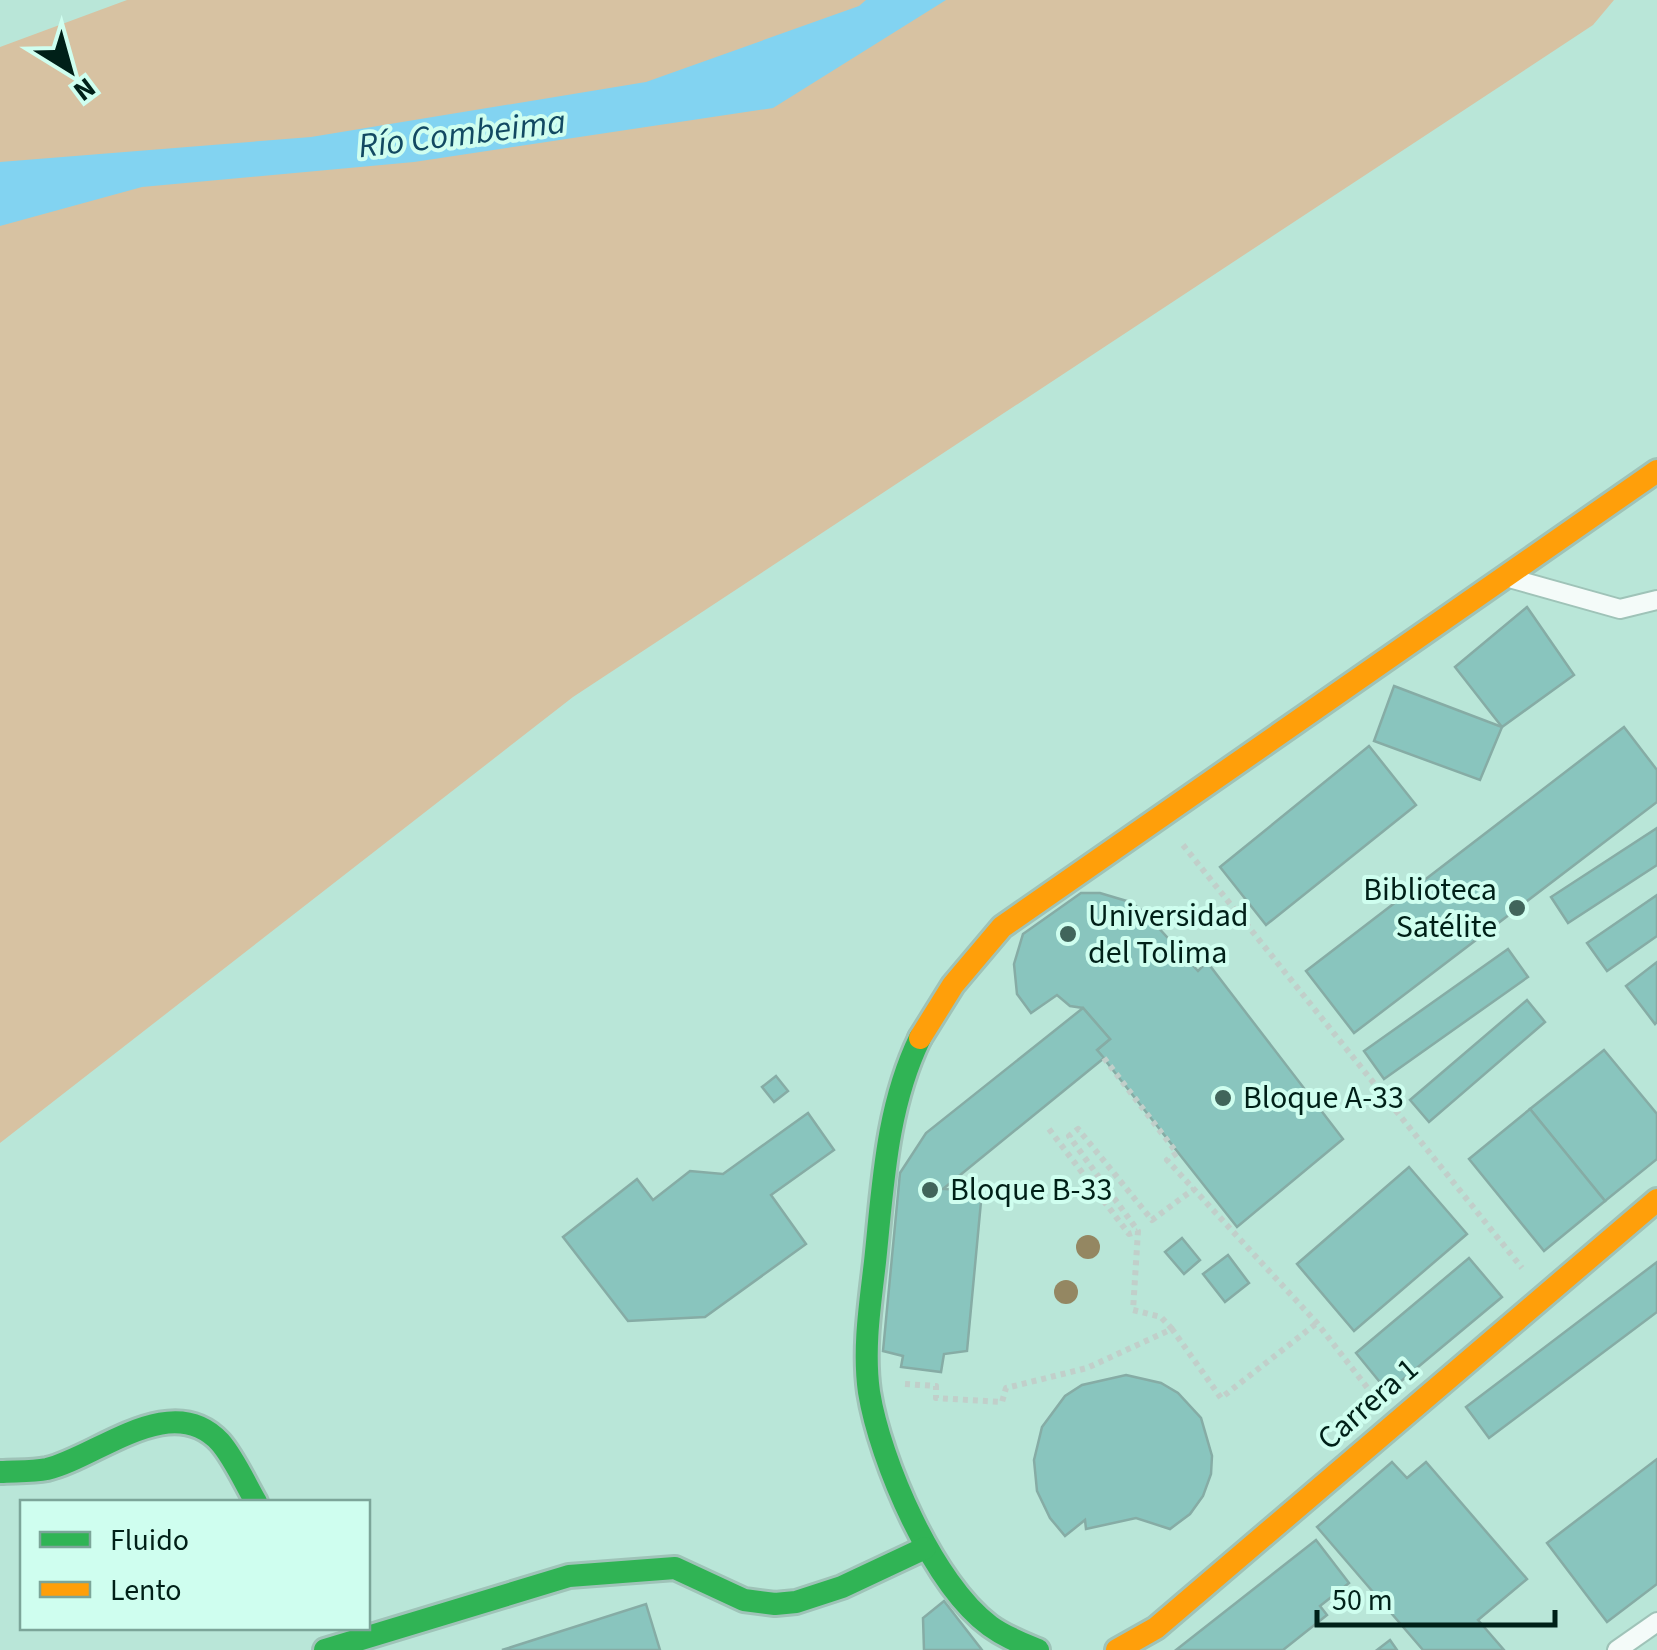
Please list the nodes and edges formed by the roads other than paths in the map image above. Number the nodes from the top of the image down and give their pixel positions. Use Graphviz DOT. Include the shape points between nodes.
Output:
graph roads {
  1 [pos="1657,471"];
  2 [pos="1508,577"];
  3 [pos="1657,600"];
  4 [pos="1657,1200"];
  5 [pos="0,1472"];
  6 [pos="255,1500"];
  7 [pos="925,1548"];
  8 [pos="1657,1622"];
  9 [pos="325,1650"];
  10 [pos="1038,1650"];
  11 [pos="1116,1650"];
  12 [pos="1617,1650"];
  1 -- 2 [label="street"];
  2 -- 3 [label="lane" via="1620,608"];
  2 -- 7 [label="street" via="1002,927 953,984 916,1047 898,1095 867,1340 868,1382 887,1458"];
  4 -- 11 [label="street, Carrera 1" via="1156,1628"];
  5 -- 6 [label="street" via="46,1469 129,1430 166,1423 197,1427 219,1440"];
  7 -- 9 [label="street" via="818,1596 775,1603 752,1602 675,1568 569,1576"];
  7 -- 10 [label="street" via="970,1609 1000,1634"];
  8 -- 12 [label="lane"];
}
